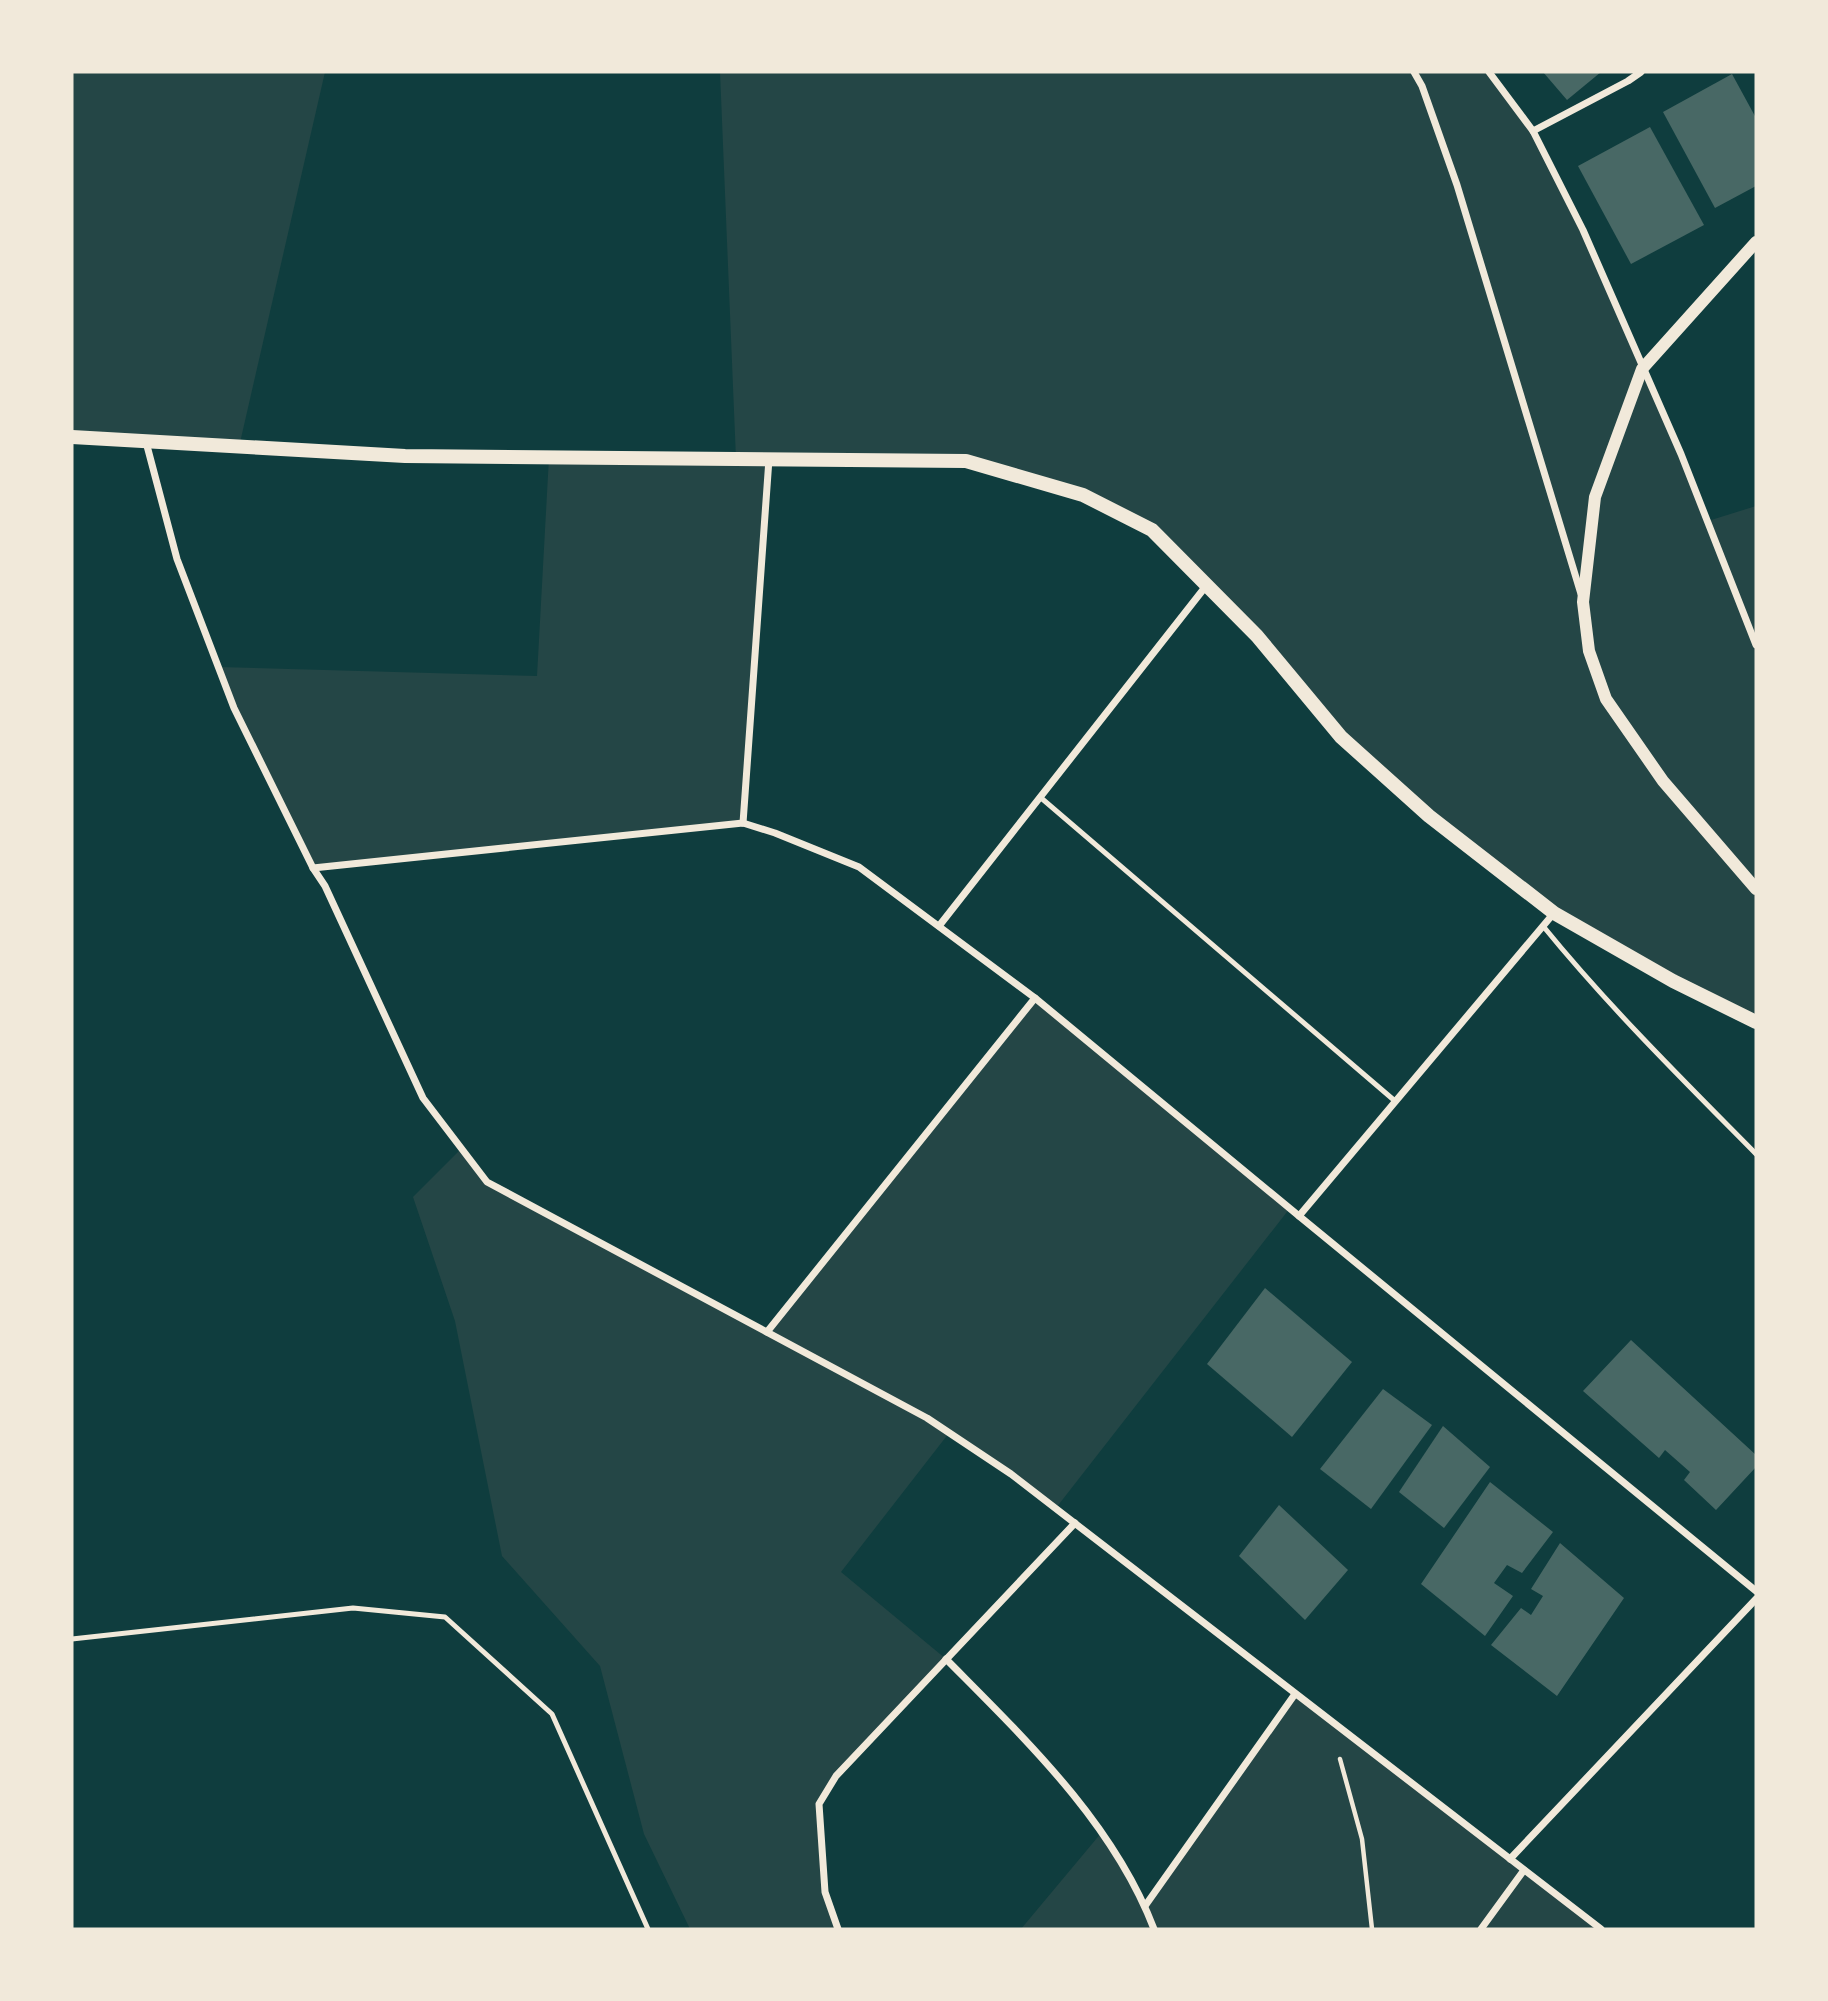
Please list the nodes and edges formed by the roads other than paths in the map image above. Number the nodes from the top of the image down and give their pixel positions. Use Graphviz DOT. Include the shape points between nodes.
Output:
graph roads {
  1 [pos="1414,72"];
  2 [pos="1489,72"];
  3 [pos="1641,72"];
  4 [pos="1533,131"];
  5 [pos="1756,242"];
  6 [pos="1642,369"];
  7 [pos="72,437"];
  8 [pos="146,442"];
  9 [pos="769,459"];
  10 [pos="1206,586"];
  11 [pos="1583,602"];
  12 [pos="1756,645"];
  13 [pos="1040,797"];
  14 [pos="743,823"];
  15 [pos="313,867"];
  16 [pos="1756,889"];
  17 [pos="1553,913"];
  18 [pos="939,926"];
  19 [pos="1543,926"];
  20 [pos="1035,998"];
  21 [pos="1756,1022"];
  22 [pos="1395,1101"];
  23 [pos="1756,1154"];
  24 [pos="1299,1216"];
  25 [pos="767,1332"];
  26 [pos="1074,1523"];
  27 [pos="1756,1591"];
  28 [pos="1756,1599"];
  29 [pos="72,1639"];
  30 [pos="946,1659"];
  31 [pos="1295,1694"];
  32 [pos="1510,1859"];
  33 [pos="1524,1870"];
  34 [pos="1145,1906"];
  35 [pos="648,1929"];
  36 [pos="838,1929"];
  37 [pos="1154,1929"];
  38 [pos="1480,1929"];
  39 [pos="1601,1929"];
  1 -- 11 [label="street" via="1457,185"];
  2 -- 4 [label="street"];
  3 -- 4 [label="street"];
  4 -- 6 [label="street" via="1583,230"];
  5 -- 6 [label="street"];
  6 -- 11 [label="street" via="1595,497"];
  6 -- 12 [label="street" via="1681,454"];
  7 -- 8 [label="main road"];
  8 -- 9 [label="main road" via="405,456"];
  8 -- 15 [label="street" via="177,559 234,708"];
  9 -- 10 [label="main road" via="967,461 1083,495 1152,530"];
  9 -- 14 [label="street"];
  10 -- 13 [label="street"];
  10 -- 17 [label="main road" via="1257,636 1341,737 1429,816"];
  11 -- 16 [label="street" via="1589,650 1606,699 1663,781"];
  13 -- 18 [label="street"];
  13 -- 22 [label="lane"];
  14 -- 15 [label="street"];
  14 -- 18 [label="street" via="859,867"];
  15 -- 25 [label="street" via="423,1098 487,1182"];
  17 -- 19 [label="street"];
  17 -- 21 [label="main road"];
  18 -- 20 [label="street"];
  19 -- 22 [label="street"];
  19 -- 23 [label="lane" via="1623,1019"];
  20 -- 24 [label="street"];
  20 -- 25 [label="street"];
  22 -- 24 [label="street"];
  24 -- 27 [label="street"];
  25 -- 26 [label="street" via="927,1418"];
  26 -- 30 [label="street"];
  26 -- 31 [label="street"];
  28 -- 32 [label="street"];
  29 -- 35 [label="lane" via="353,1608 445,1617 552,1714"];
  30 -- 34 [label="street" via="1046,1762 1102,1832"];
  30 -- 36 [label="street" via="836,1776 819,1804 825,1892"];
  31 -- 32 [label="street"];
  31 -- 34 [label="street"];
  32 -- 33 [label="street"];
  33 -- 38 [label="street"];
  33 -- 39 [label="street"];
  34 -- 37 [label="street"];
}
